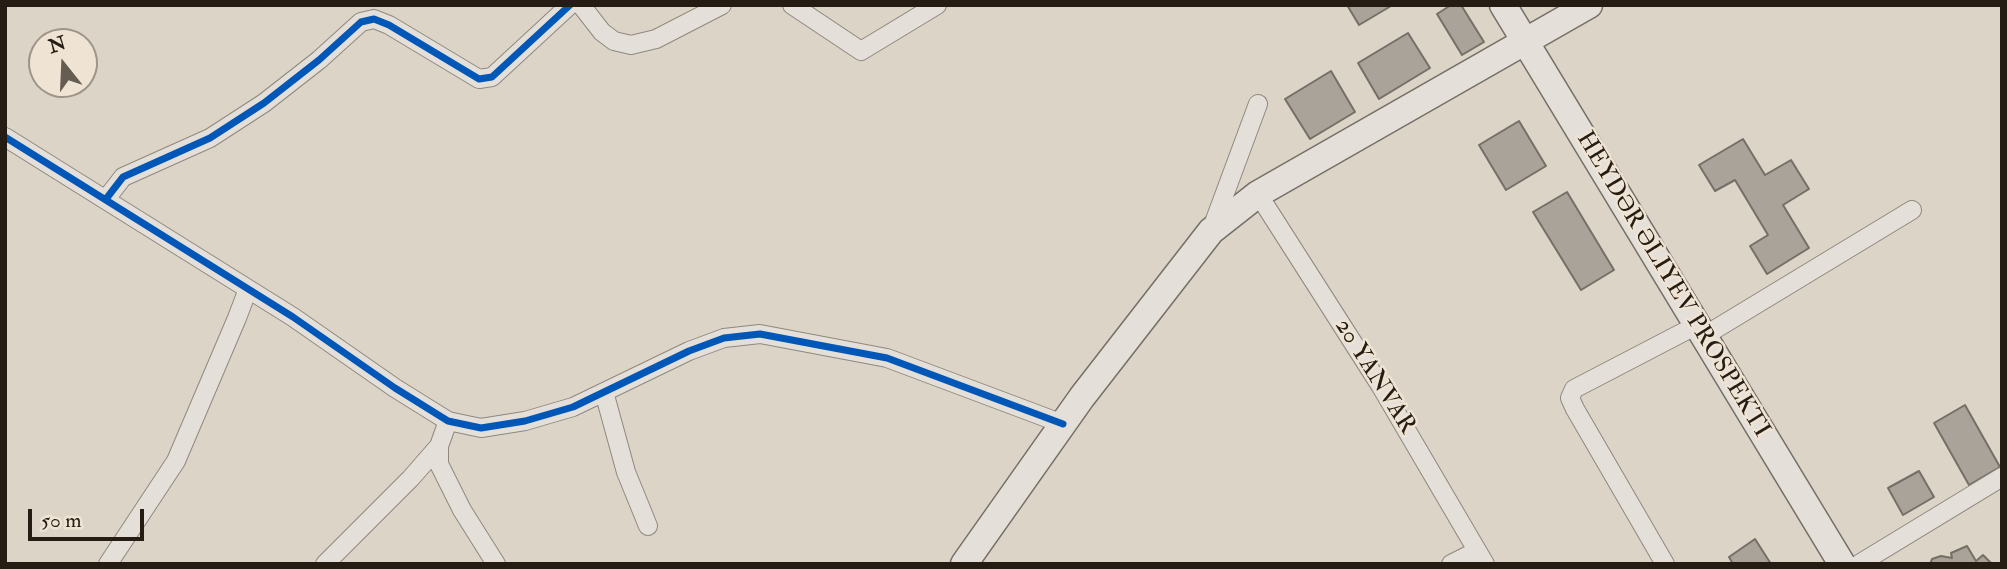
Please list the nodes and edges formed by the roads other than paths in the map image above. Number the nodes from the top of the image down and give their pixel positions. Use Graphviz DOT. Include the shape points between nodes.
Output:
graph roads {
  1 [pos="570,5"];
  2 [pos="581,5"];
  3 [pos="723,5"];
  4 [pos="792,5"];
  5 [pos="937,5"];
  6 [pos="1503,5"];
  7 [pos="1589,5"];
  8 [pos="1525,41"];
  9 [pos="1258,104"];
  10 [pos="5,137"];
  11 [pos="1258,194"];
  12 [pos="106,199"];
  13 [pos="1912,210"];
  14 [pos="1211,231"];
  15 [pos="248,289"];
  16 [pos="1700,330"];
  17 [pos="604,392"];
  18 [pos="448,421"];
  19 [pos="1063,424"];
  20 [pos="439,446"];
  21 [pos="2002,477"];
  22 [pos="648,526"];
  23 [pos="1481,557"];
  24 [pos="972,560"];
  25 [pos="108,564"];
  26 [pos="325,564"];
  27 [pos="496,564"];
  28 [pos="1451,564"];
  29 [pos="1665,564"];
  30 [pos="1842,564"];
  31 [pos="1859,564"];
  1 -- 12 [label="street" via="492,77 479,79 389,25 374,19 361,22 264,103 210,138 123,177"];
  2 -- 3 [label="street" via="602,32 631,45 656,39"];
  4 -- 5 [label="street" via="861,51"];
  6 -- 8 [label="main road, HEYDƏR ƏLIYEV PROSPEKTI"];
  7 -- 8 [label="main road"];
  8 -- 11 [label="main road"];
  8 -- 16 [label="main road, HEYDƏR ƏLIYEV PROSPEKTI"];
  9 -- 14 [label="street"];
  10 -- 12 [label="street"];
  11 -- 14 [label="main road"];
  11 -- 23 [label="street, 20 YANVAR" via="1380,385"];
  12 -- 15 [label="street"];
  13 -- 16 [label="street"];
  14 -- 19 [label="main road"];
  15 -- 18 [label="street"];
  15 -- 25 [label="street" via="176,461"];
  16 -- 29 [label="street" via="1574,389 1570,398"];
  16 -- 30 [label="main road, HEYDƏR ƏLIYEV PROSPEKTI"];
  17 -- 18 [label="street" via="525,421 481,428"];
  17 -- 19 [label="street" via="689,351 724,338 760,334 887,358"];
  17 -- 22 [label="street" via="626,472"];
  18 -- 20 [label="street"];
  19 -- 24 [label="main road"];
  20 -- 26 [label="street"];
  20 -- 27 [label="street" via="439,464"];
  21 -- 31 [label="street"];
  23 -- 28 [label="street"];
}
